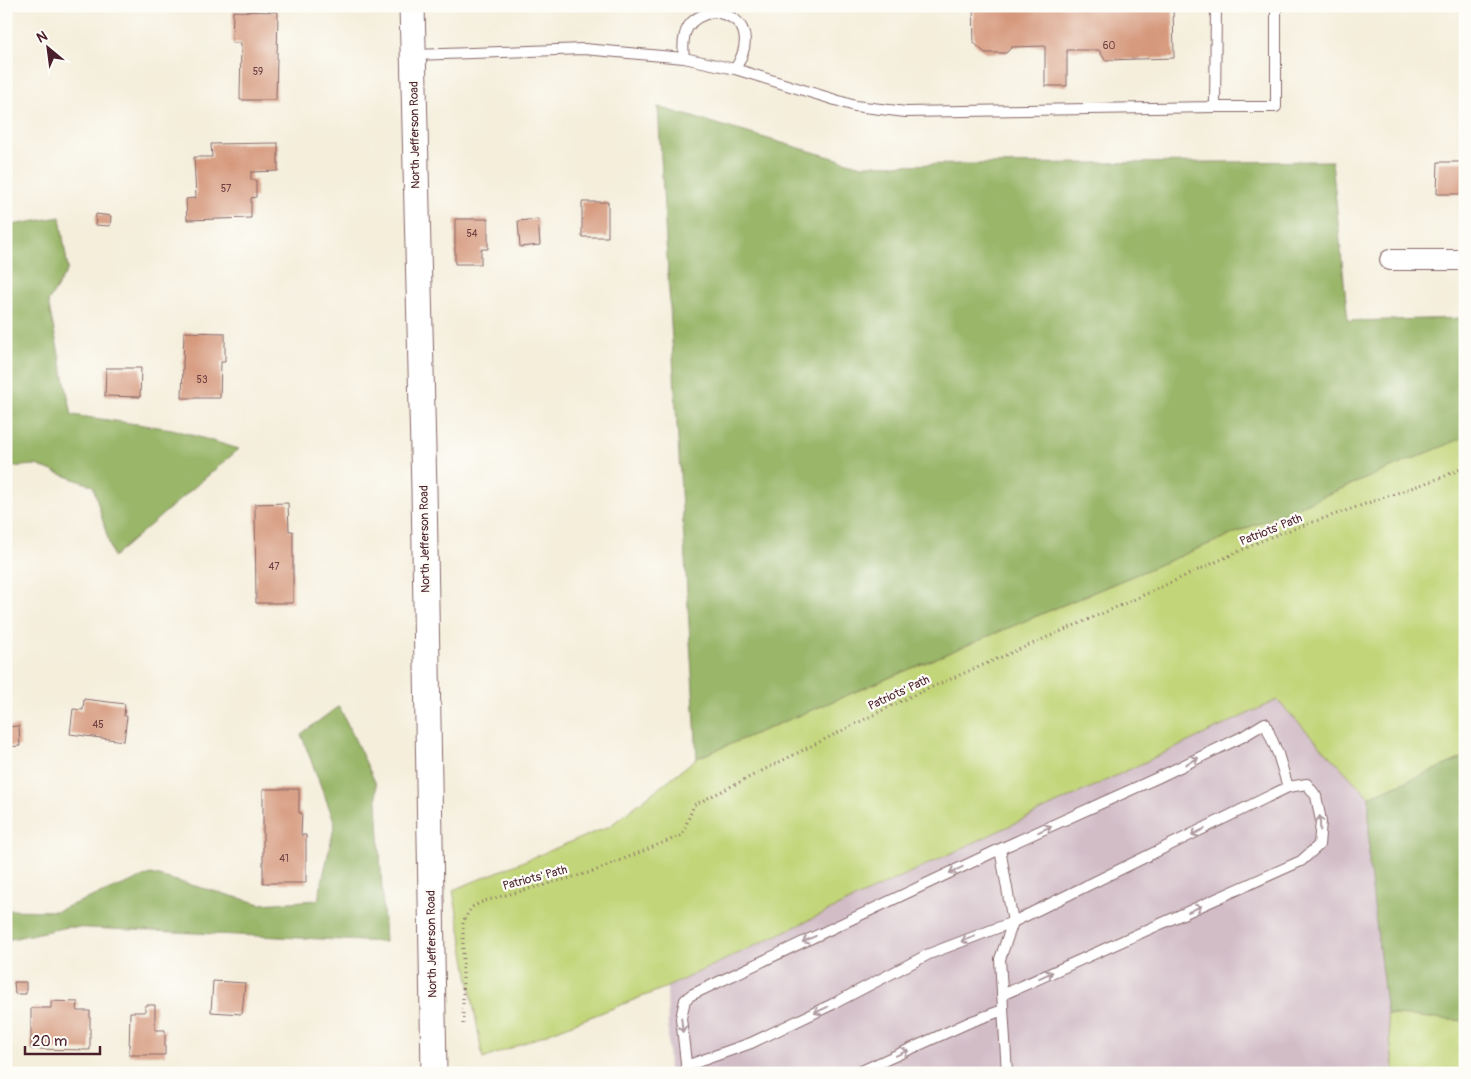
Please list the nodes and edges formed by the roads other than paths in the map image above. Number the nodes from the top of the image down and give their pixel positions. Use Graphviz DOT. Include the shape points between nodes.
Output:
graph roads {
  1 [pos="412,6"];
  2 [pos="1216,6"];
  3 [pos="1276,6"];
  4 [pos="413,55"];
  5 [pos="684,58"];
  6 [pos="735,69"];
  7 [pos="1215,107"];
  8 [pos="1390,260"];
  9 [pos="1465,260"];
  10 [pos="1288,787"];
  11 [pos="1000,849"];
  12 [pos="1013,922"];
  13 [pos="1002,995"];
  14 [pos="1003,1010"];
  15 [pos="686,1066"];
  16 [pos="434,1073"];
  17 [pos="857,1073"];
  18 [pos="1007,1073"];
  1 -- 4 [label="street, North Jefferson Road"];
  2 -- 7 [label="lane"];
  3 -- 7 [label="lane" via="1276,107"];
  4 -- 5 [label="lane" via="584,49"];
  4 -- 16 [label="street, North Jefferson Road"];
  5 -- 6 [label="lane"];
  5 -- 6 [label="lane" via="684,37 694,20 708,13 724,14 734,18 745,36 743,57"];
  6 -- 7 [label="lane" via="855,106 906,112"];
  8 -- 9 [label="street"];
  11 -- 10 [label="lane, one-way" via="1157,778 1265,723"];
  10 -- 12 [label="lane, one-way"];
  13 -- 10 [label="lane, one-way" via="1301,861 1319,844 1321,821 1316,796 1307,784"];
  11 -- 12 [label="lane"];
  11 -- 15 [label="lane, one-way" via="691,995 685,1000 681,1018"];
  12 -- 13 [label="lane" via="1000,958"];
  12 -- 15 [label="lane, one-way" via="929,954 751,1043"];
  13 -- 14 [label="lane"];
  17 -- 14 [label="lane, one-way"];
  14 -- 18 [label="lane"];
}
